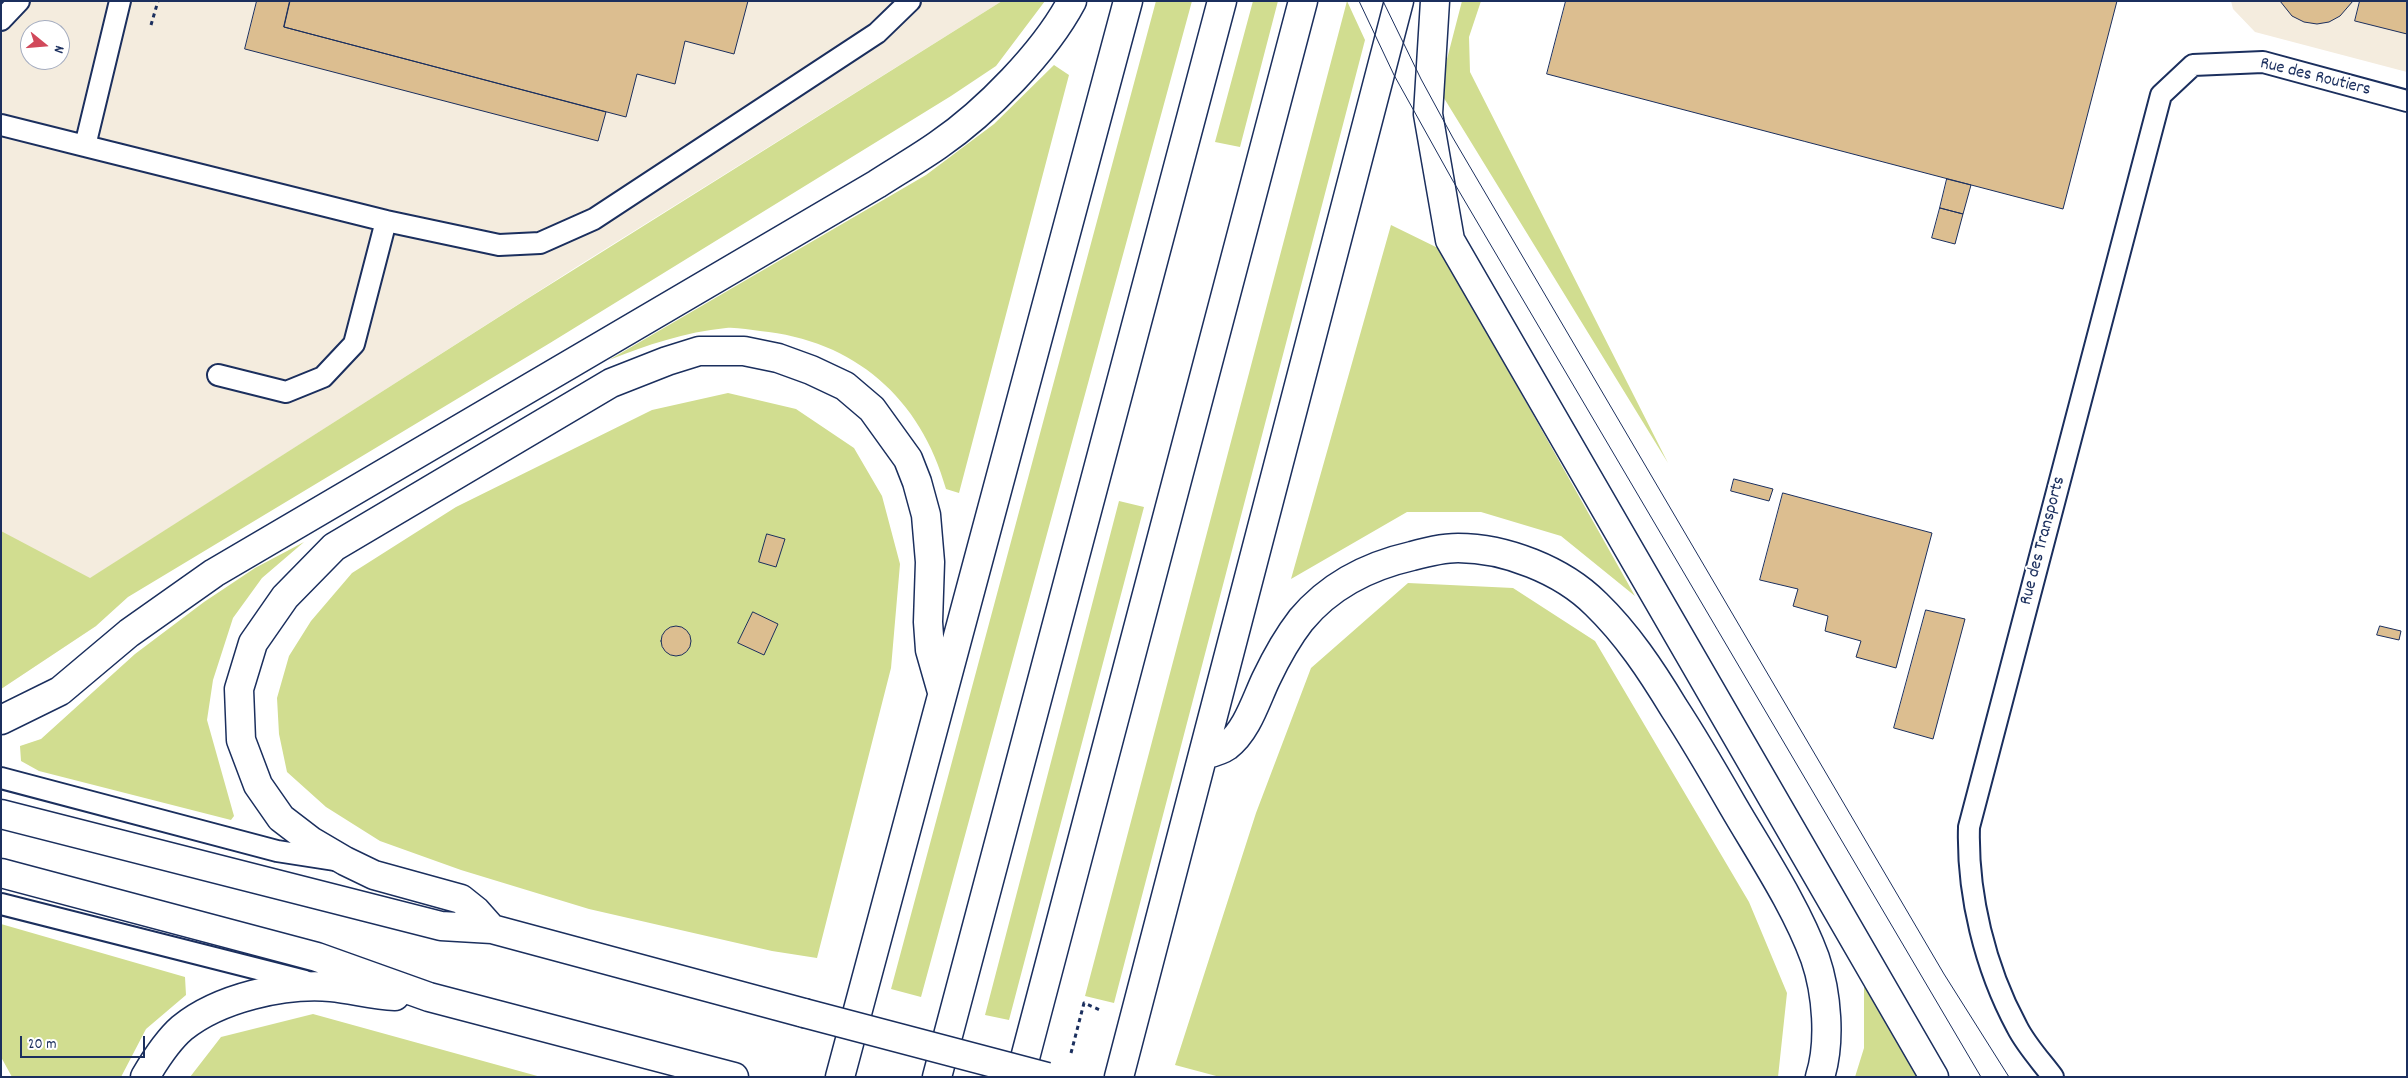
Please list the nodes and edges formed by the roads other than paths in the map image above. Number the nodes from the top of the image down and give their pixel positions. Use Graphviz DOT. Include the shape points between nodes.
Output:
graph roads {
  1 [pos="20,1"];
  2 [pos="120,1"];
  3 [pos="910,1"];
  4 [pos="1072,1"];
  5 [pos="1128,1"];
  6 [pos="1222,1"];
  7 [pos="1303,1"];
  8 [pos="1399,1"];
  9 [pos="1435,1"];
  10 [pos="1,20"];
  11 [pos="2193,65"];
  12 [pos="2407,101"];
  13 [pos="1,125"];
  14 [pos="84,146"];
  15 [pos="386,222"];
  16 [pos="218,375"];
  17 [pos="942,692"];
  18 [pos="1,720"];
  19 [pos="1203,756"];
  20 [pos="1,778"];
  21 [pos="1,814"];
  22 [pos="344,861"];
  23 [pos="1,873"];
  24 [pos="1,904"];
  25 [pos="492,929"];
  26 [pos="330,987"];
  27 [pos="429,997"];
  28 [pos="145,1077"];
  29 [pos="734,1077"];
  30 [pos="840,1077"];
  31 [pos="937,1077"];
  32 [pos="1020,1077"];
  33 [pos="1047,1077"];
  34 [pos="1119,1077"];
  35 [pos="1820,1077"];
  36 [pos="1934,1077"];
  37 [pos="2053,1077"];
  1 -- 10 [label="lane"];
  2 -- 14 [label="lane"];
  3 -- 15 [label="lane" via="877,33 602,213 540,243 500,244"];
  4 -- 18 [label="highway" via="1066,14 1033,57 996,97 940,144 214,573 129,633 60,691"];
  5 -- 17 [label="highway"];
  6 -- 31 [label="highway"];
  7 -- 32 [label="highway"];
  8 -- 19 [label="highway"];
  9 -- 36 [label="highway" via="1428,114 1450,240"];
  11 -- 12 [label="lane, Rue des Routiers" via="2262,62"];
  11 -- 37 [label="lane, Rue des Transports" via="2161,95 1969,827 1968,858 1981,929 1996,979 2017,1028"];
  13 -- 14 [label="lane"];
  14 -- 15 [label="lane"];
  15 -- 16 [label="lane" via="354,344 323,377 286,392"];
  17 -- 22 [label="highway" via="929,641 930,562 926,515 908,459 896,440 865,403 845,386 811,370 778,358 744,351 699,351 611,383 359,532 334,547 284,597 253,644 239,689 241,740 258,785 280,818"];
  17 -- 30 [label="highway"];
  19 -- 34 [label="highway"];
  19 -- 35 [label="highway" via="1228,745 1243,727 1285,644 1304,617 1334,589 1365,570 1427,552 1456,548 1500,554 1543,568 1593,601 1646,662 1706,758 1794,915 1815,958 1823,994 1826,1032"];
  20 -- 22 [label="lane" via="278,851"];
  21 -- 25 [label="highway" via="441,926"];
  22 -- 25 [label="highway" via="374,875 461,899"];
  23 -- 27 [label="highway" via="317,956"];
  24 -- 26 [label="lane"];
  25 -- 33 [label="highway, bridge"];
  26 -- 27 [label="highway" via="373,995"];
  26 -- 28 [label="highway" via="267,991 203,1014 182,1029"];
  27 -- 29 [label="highway"];
}
